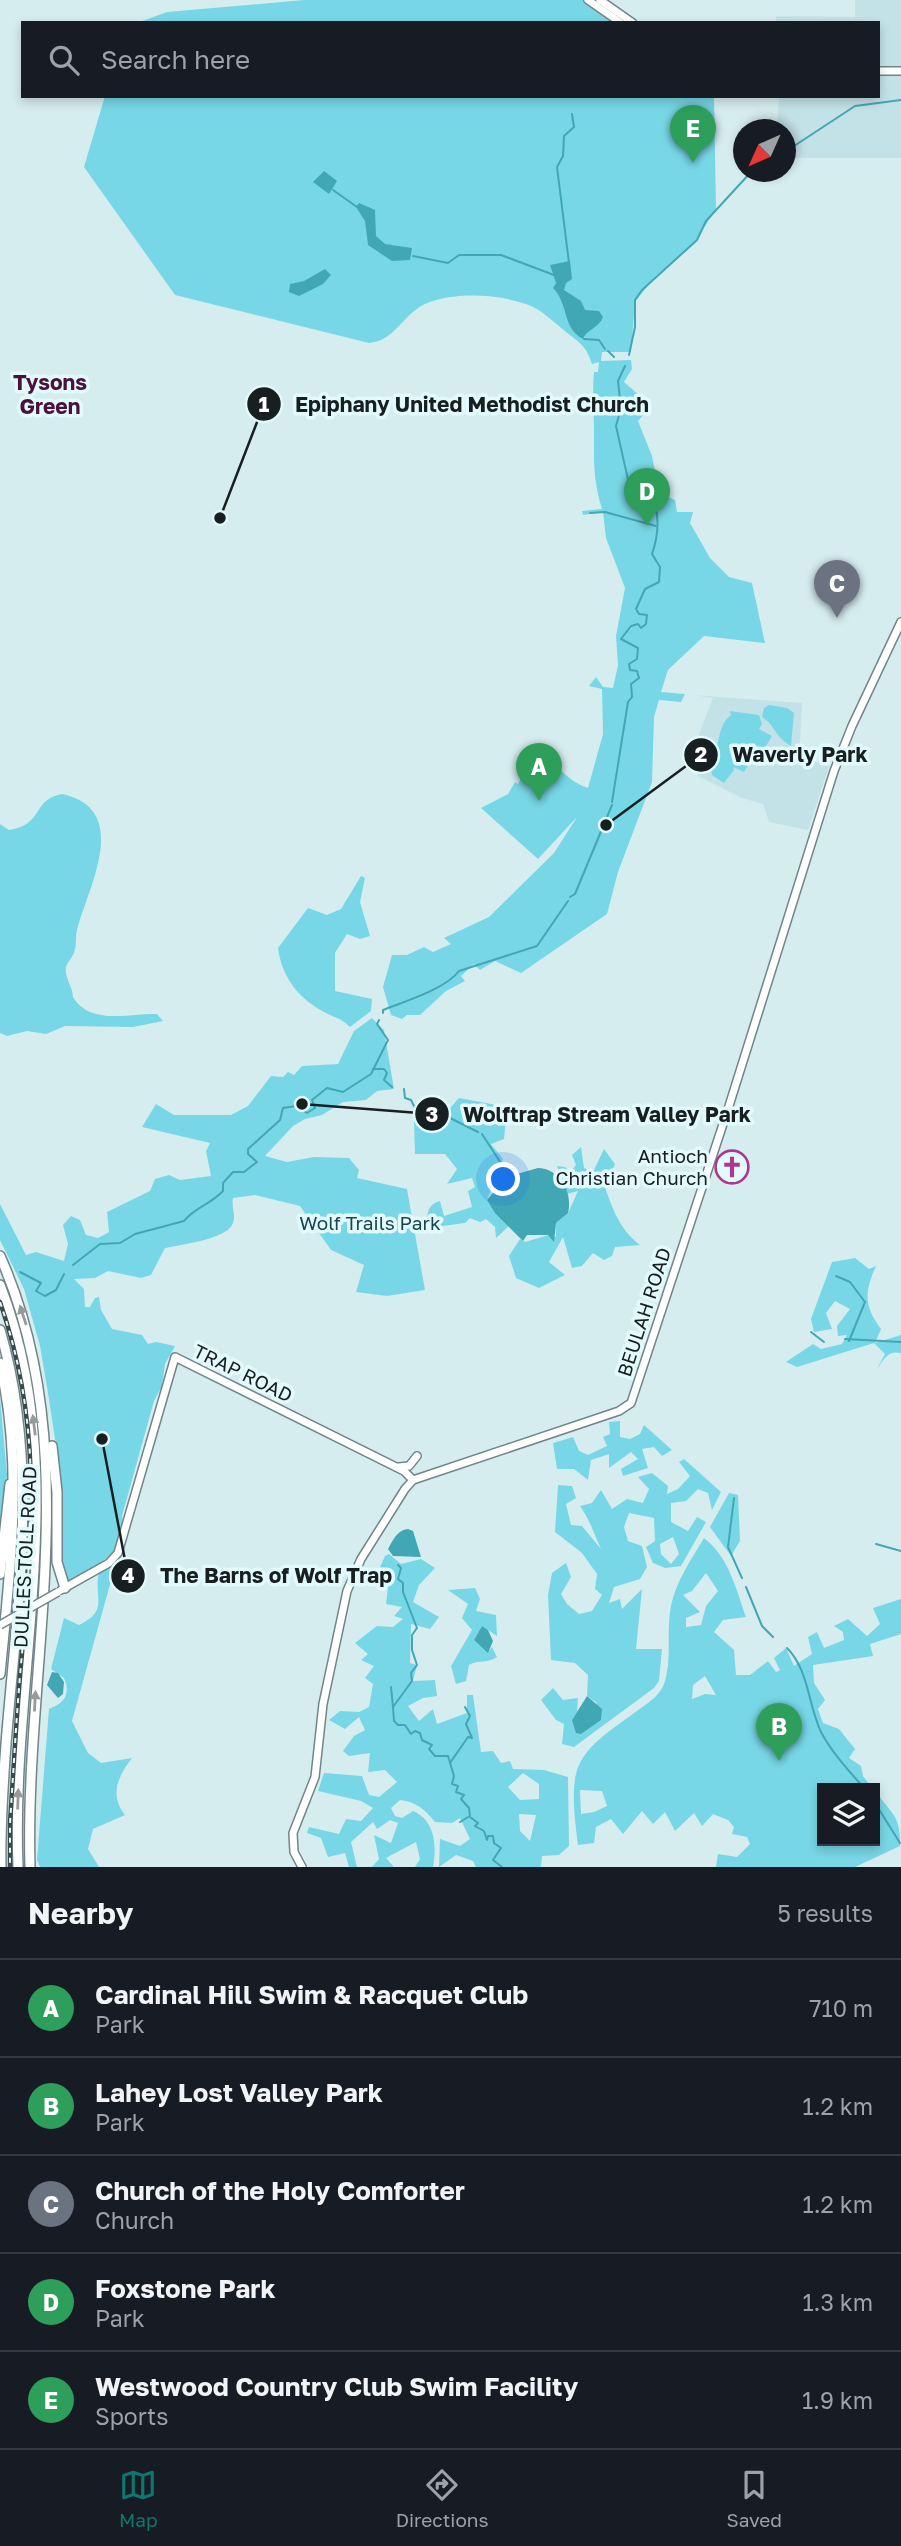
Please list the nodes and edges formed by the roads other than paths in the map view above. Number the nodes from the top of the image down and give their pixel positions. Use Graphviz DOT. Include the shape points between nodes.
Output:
graph roads {
  1 [pos="588,0"];
  2 [pos="600,0"];
  3 [pos="618,21"];
  4 [pos="630,21"];
  5 [pos="880,71"];
  6 [pos="901,71"];
  7 [pos="901,622"];
  8 [pos="0,1256"];
  9 [pos="0,1285"];
  10 [pos="0,1330"];
  11 [pos="0,1363"];
  12 [pos="38,1376"];
  13 [pos="10,1416"];
  14 [pos="417,1456"];
  15 [pos="397,1467"];
  16 [pos="413,1480"];
  17 [pos="0,1574"];
  18 [pos="61,1590"];
  19 [pos="0,1625"];
  20 [pos="0,1675"];
  21 [pos="1,1867"];
  22 [pos="18,1867"];
  23 [pos="30,1867"];
  24 [pos="302,1867"];
  1 -- 3 [label="main road"];
  2 -- 4 [label="main road"];
  5 -- 6 [label="main road"];
  7 -- 16 [label="main road, BEULAH ROAD" via="827,793 630,1405"];
  12 -- 8 [label="highway, DULLES TOLL ROAD, one-way" via="24,1318"];
  22 -- 9 [label="highway, one-way" via="38,1474 28,1382"];
  10 -- 21 [label="highway" via="19,1416 24,1486"];
  11 -- 13 [label="highway, DULLES TOLL ROAD"];
  12 -- 18 [label="highway" via="56,1467"];
  23 -- 12 [label="highway, DULLES TOLL ROAD, one-way" via="32,1759 49,1500"];
  13 -- 17 [label="highway" via="10,1486"];
  13 -- 20 [label="highway, DULLES TOLL ROAD" via="15,1512"];
  14 -- 15 [label="main road" via="409,1466"];
  15 -- 16 [label="main road, TRAP ROAD"];
  15 -- 18 [label="main road, TRAP ROAD" via="175,1357 118,1553"];
  16 -- 24 [label="main road" via="364,1553 348,1587 322,1710 315,1777 294,1830 294,1850"];
  18 -- 19 [label="main road, TRAP ROAD, bridge"];
}
